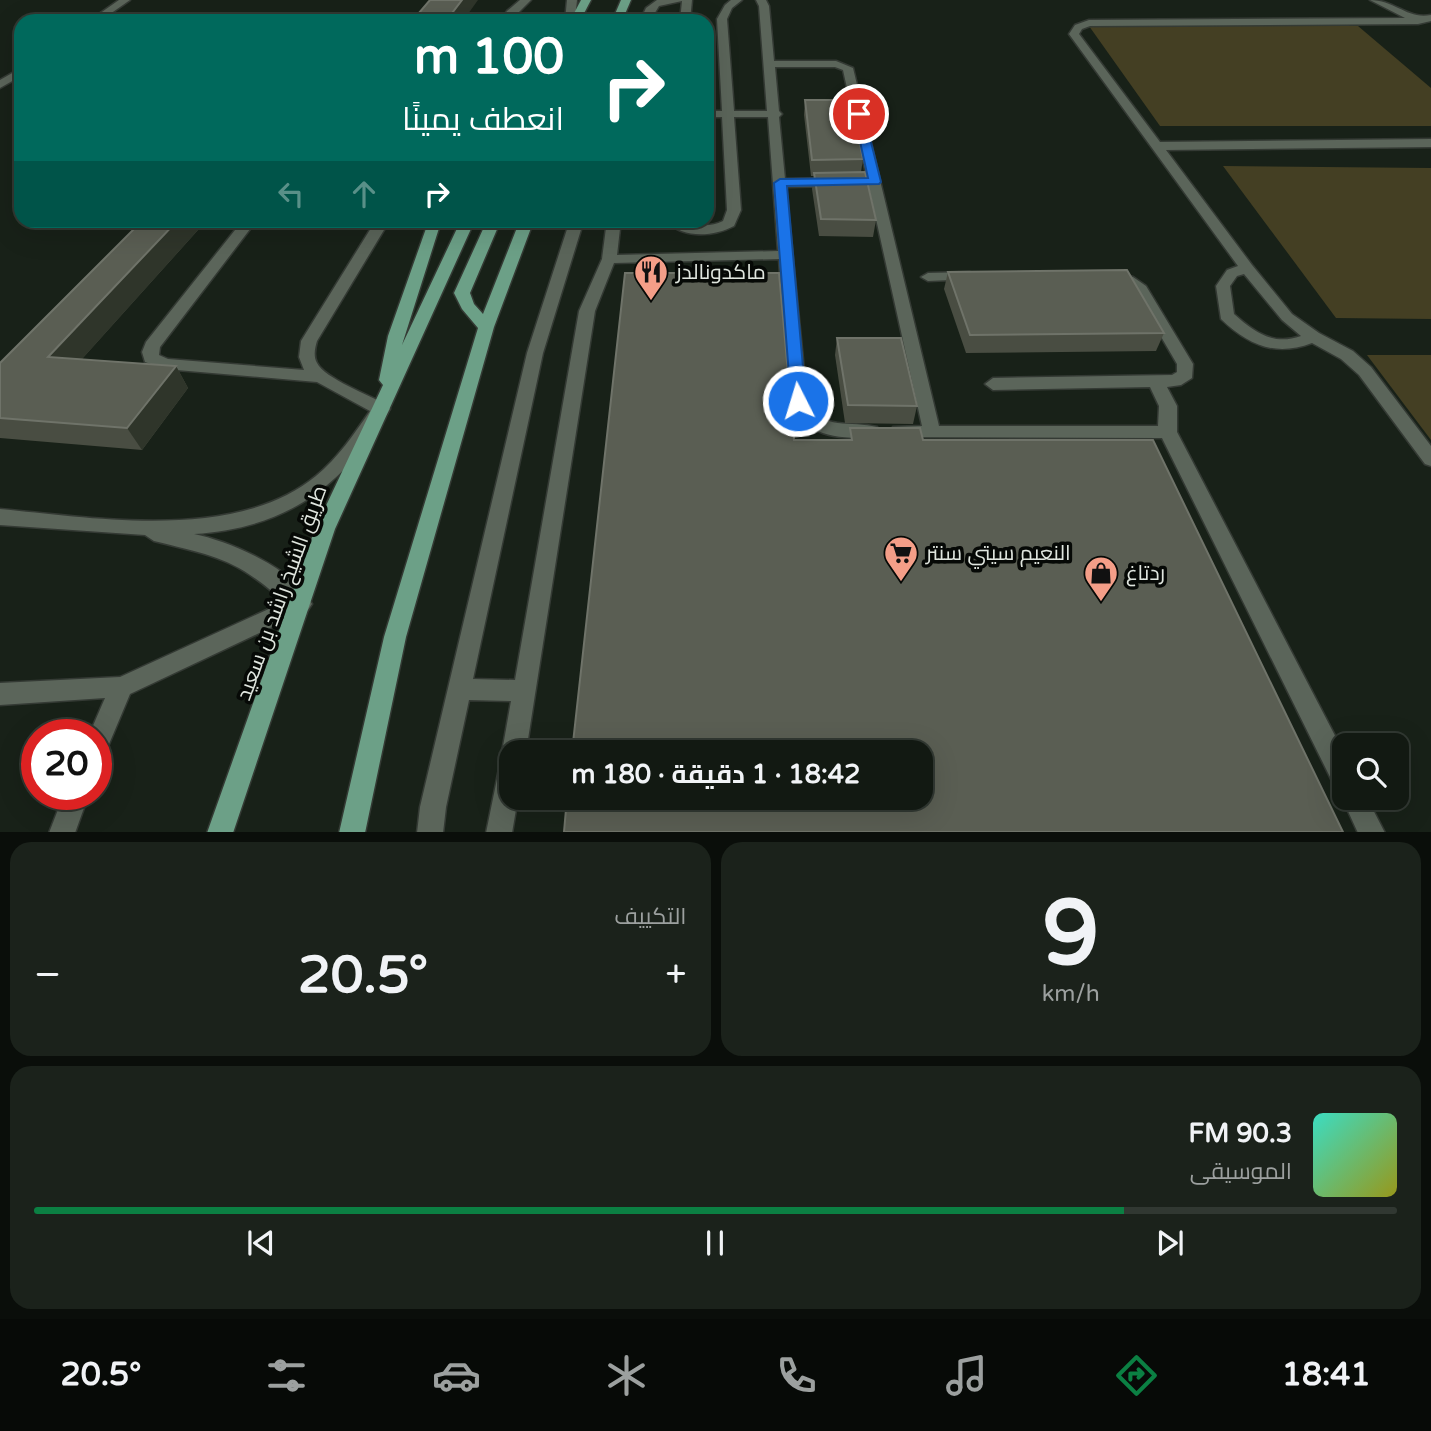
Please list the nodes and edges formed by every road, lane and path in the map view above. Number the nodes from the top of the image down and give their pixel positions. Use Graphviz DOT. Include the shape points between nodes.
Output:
graph roads {
  1 [pos="125,0"];
  2 [pos="526,0"];
  3 [pos="678,0"];
  4 [pos="737,0"];
  5 [pos="761,0"];
  6 [pos="1375,0"];
  7 [pos="104,14"];
  8 [pos="509,14"];
  9 [pos="647,14"];
  10 [pos="1425,19"];
  11 [pos="1431,27"];
  12 [pos="770,64"];
  13 [pos="714,114"];
  14 [pos="727,114"];
  15 [pos="776,114"];
  16 [pos="1431,142"];
  17 [pos="1156,146"];
  18 [pos="861,182"];
  19 [pos="780,183"];
  20 [pos="245,228"];
  21 [pos="378,228"];
  22 [pos="432,228"];
  23 [pos="464,228"];
  24 [pos="491,228"];
  25 [pos="524,228"];
  26 [pos="574,228"];
  27 [pos="613,228"];
  28 [pos="681,228"];
  29 [pos="785,255"];
  30 [pos="609,259"];
  31 [pos="1247,268"];
  32 [pos="1098,275"];
  33 [pos="980,276"];
  34 [pos="928,277"];
  35 [pos="486,327"];
  36 [pos="1313,337"];
  37 [pos="320,377"];
  38 [pos="1156,382"];
  39 [pos="993,384"];
  40 [pos="381,409"];
  41 [pos="932,432"];
  42 [pos="1168,432"];
  43 [pos="1431,458"];
  44 [pos="0,517"];
  45 [pos="136,529"];
  46 [pos="301,604"];
  47 [pos="121,687"];
  48 [pos="459,689"];
  49 [pos="525,691"];
  50 [pos="0,694"];
  51 [pos="108,719"];
  52 [pos="516,740"];
  53 [pos="1332,754"];
  54 [pos="71,810"];
  55 [pos="503,810"];
  56 [pos="1360,810"];
  57 [pos="62,832"];
  58 [pos="220,832"];
  59 [pos="352,832"];
  60 [pos="430,832"];
  61 [pos="499,832"];
  62 [pos="1372,832"];
  1 -- 7 [label="street"];
  2 -- 8 [label="street"];
  3 -- 9 [label="street" via="653,3"];
  4 -- 14 [label="street" via="722,19"];
  5 -- 12 [label="street"];
  6 -- 10 [label="street"];
  10 -- 11 [label="street"];
  10 -- 17 [label="street" via="1122,22 1077,27 1078,43"];
  12 -- 15 [label="street"];
  12 -- 18 [label="street" via="848,68"];
  13 -- 14 [label="street"];
  14 -- 15 [label="street"];
  14 -- 28 [label="street" via="734,210 729,223 713,230"];
  15 -- 19 [label="street"];
  16 -- 17 [label="street"];
  17 -- 31 [label="street"];
  18 -- 19 [label="street"];
  18 -- 41 [label="street"];
  19 -- 29 [label="street"];
  20 -- 37 [label="street" via="152,346 151,358 165,364"];
  21 -- 37 [label="street" via="309,341 307,361"];
  22 -- 40 [label="main road" via="396,335"];
  23 -- 40 [label="main road, طريق الشيخ راشد بن سعيد"];
  24 -- 35 [label="main road" via="462,293"];
  25 -- 35 [label="main road"];
  26 -- 48 [label="street" via="535,353"];
  27 -- 30 [label="street"];
  29 -- 30 [label="street"];
  29 -- 41 [label="street" via="802,412 819,425 844,432"];
  30 -- 49 [label="street" via="587,312"];
  31 -- 36 [label="street" via="1287,317"];
  31 -- 36 [label="street" via="1232,273 1223,286 1226,316 1248,336 1278,346"];
  32 -- 38 [label="street" via="1120,277 1141,289 1185,364 1182,378"];
  33 -- 34 [label="street"];
  35 -- 59 [label="main road" via="395,637"];
  36 -- 43 [label="street" via="1347,355 1365,371"];
  37 -- 40 [label="street"];
  38 -- 39 [label="street"];
  38 -- 42 [label="street" via="1168,406"];
  40 -- 45 [label="street" via="343,460 313,489 276,509 234,522"];
  40 -- 46 [label="main road, طريق الشيخ راشد بن سعيد" via="325,529"];
  41 -- 42 [label="street"];
  42 -- 53 [label="street"];
  44 -- 45 [label="street"];
  45 -- 46 [label="street" via="223,550 279,583"];
  46 -- 47 [label="street"];
  46 -- 58 [label="main road, طريق الشيخ راشد بن سعيد"];
  47 -- 50 [label="street"];
  47 -- 51 [label="street"];
  48 -- 49 [label="street"];
  48 -- 60 [label="street"];
  49 -- 52 [label="street"];
  54 -- 57 [label="street"];
  55 -- 61 [label="street"];
  56 -- 62 [label="street"];
}
